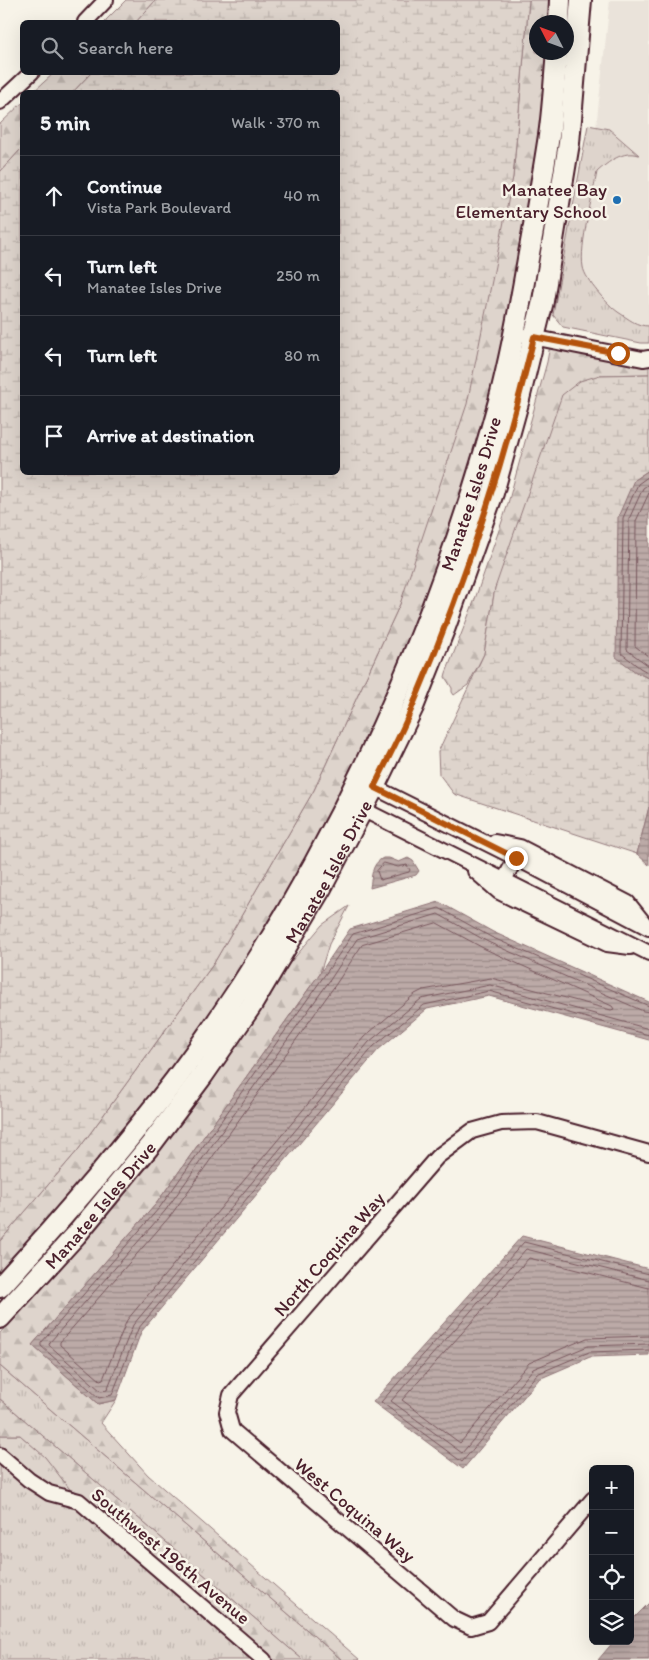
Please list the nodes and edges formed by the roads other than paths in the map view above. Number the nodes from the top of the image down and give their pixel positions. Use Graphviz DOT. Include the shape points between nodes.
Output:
graph roads {
  1 [pos="106,0"];
  2 [pos="560,0"];
  3 [pos="581,0"];
  4 [pos="559,15"];
  5 [pos="87,20"];
  6 [pos="556,60"];
  7 [pos="29,75"];
  8 [pos="0,102"];
  9 [pos="525,335"];
  10 [pos="649,358"];
  11 [pos="374,787"];
  12 [pos="351,791"];
  13 [pos="362,809"];
  14 [pos="474,837"];
  15 [pos="462,858"];
  16 [pos="516,858"];
  17 [pos="504,880"];
  18 [pos="600,896"];
  19 [pos="587,921"];
  20 [pos="648,928"];
  21 [pos="644,950"];
  22 [pos="649,1153"];
  23 [pos="0,1287"];
  24 [pos="0,1318"];
  25 [pos="227,1412"];
  26 [pos="0,1455"];
  27 [pos="589,1504"];
  28 [pos="264,1660"];
  1 -- 5 [label="street"];
  2 -- 4 [label="street"];
  3 -- 9 [label="street, Manatee Isles Drive" via="569,143 543,301"];
  6 -- 9 [label="street, Manatee Isles Drive"];
  7 -- 8 [label="street"];
  9 -- 10 [label="street"];
  9 -- 11 [label="street, Manatee Isles Drive" via="520,399 465,574 413,707"];
  9 -- 12 [label="street, Manatee Isles Drive" via="500,399 449,563 401,685"];
  11 -- 12 [label="street"];
  11 -- 13 [label="street, Manatee Isles Drive"];
  11 -- 14 [label="street"];
  12 -- 13 [label="street"];
  12 -- 23 [label="street, Manatee Isles Drive" via="306,879 272,936 182,1070 122,1149"];
  13 -- 15 [label="street"];
  13 -- 24 [label="street, Manatee Isles Drive" via="286,948 203,1075 152,1143 76,1234"];
  14 -- 16 [label="street"];
  14 -- 18 [label="street" via="520,847"];
  15 -- 17 [label="street"];
  15 -- 21 [label="street" via="499,892 607,944"];
  16 -- 17 [label="street"];
  16 -- 18 [label="street"];
  17 -- 19 [label="street"];
  18 -- 19 [label="street"];
  18 -- 20 [label="street"];
  19 -- 21 [label="street"];
  22 -- 25 [label="street, North Coquina Way" via="537,1122 501,1123 472,1130 437,1158 231,1395"];
  25 -- 27 [label="street, West Coquina Way" via="232,1430 454,1619 471,1627 488,1622"];
  26 -- 28 [label="street, Southwest 196th Avenue" via="48,1493 78,1501"];
}
